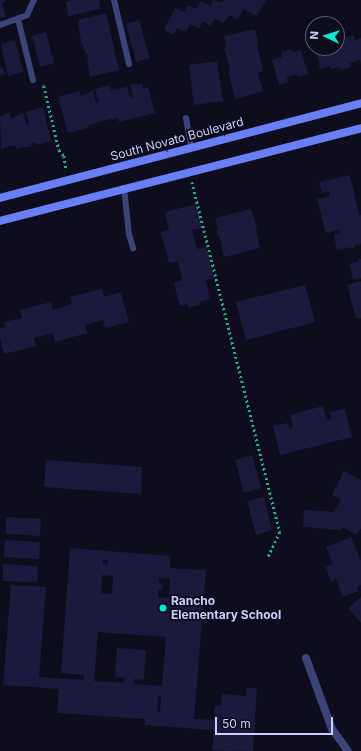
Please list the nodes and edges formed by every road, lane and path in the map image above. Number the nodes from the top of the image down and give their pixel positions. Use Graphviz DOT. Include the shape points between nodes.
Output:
graph roads {
  1 [pos="34,0"];
  2 [pos="114,0"];
  3 [pos="18,19"];
  4 [pos="0,25"];
  5 [pos="129,64"];
  6 [pos="33,80"];
  7 [pos="361,103"];
  8 [pos="186,118"];
  9 [pos="361,128"];
  10 [pos="191,147"];
  11 [pos="190,172"];
  12 [pos="68,180"];
  13 [pos="124,188"];
  14 [pos="0,198"];
  15 [pos="0,221"];
  16 [pos="133,248"];
  17 [pos="268,558"];
  18 [pos="306,658"];
  19 [pos="348,751"];
  1 -- 3 [label="lane" via="27,15"];
  2 -- 5 [label="lane"];
  3 -- 4 [label="lane"];
  3 -- 6 [label="lane"];
  6 -- 12 [label="path" via="44,86 59,150 64,156"];
  7 -- 10 [label="main road, South Novato Boulevard"];
  8 -- 10 [label="lane"];
  9 -- 11 [label="main road"];
  10 -- 12 [label="main road, South Novato Boulevard"];
  11 -- 13 [label="main road"];
  11 -- 17 [label="path" via="280,532"];
  12 -- 14 [label="main road, South Novato Boulevard"];
  13 -- 15 [label="main road"];
  13 -- 16 [label="lane"];
  18 -- 19 [label="street" via="332,729"];
}
